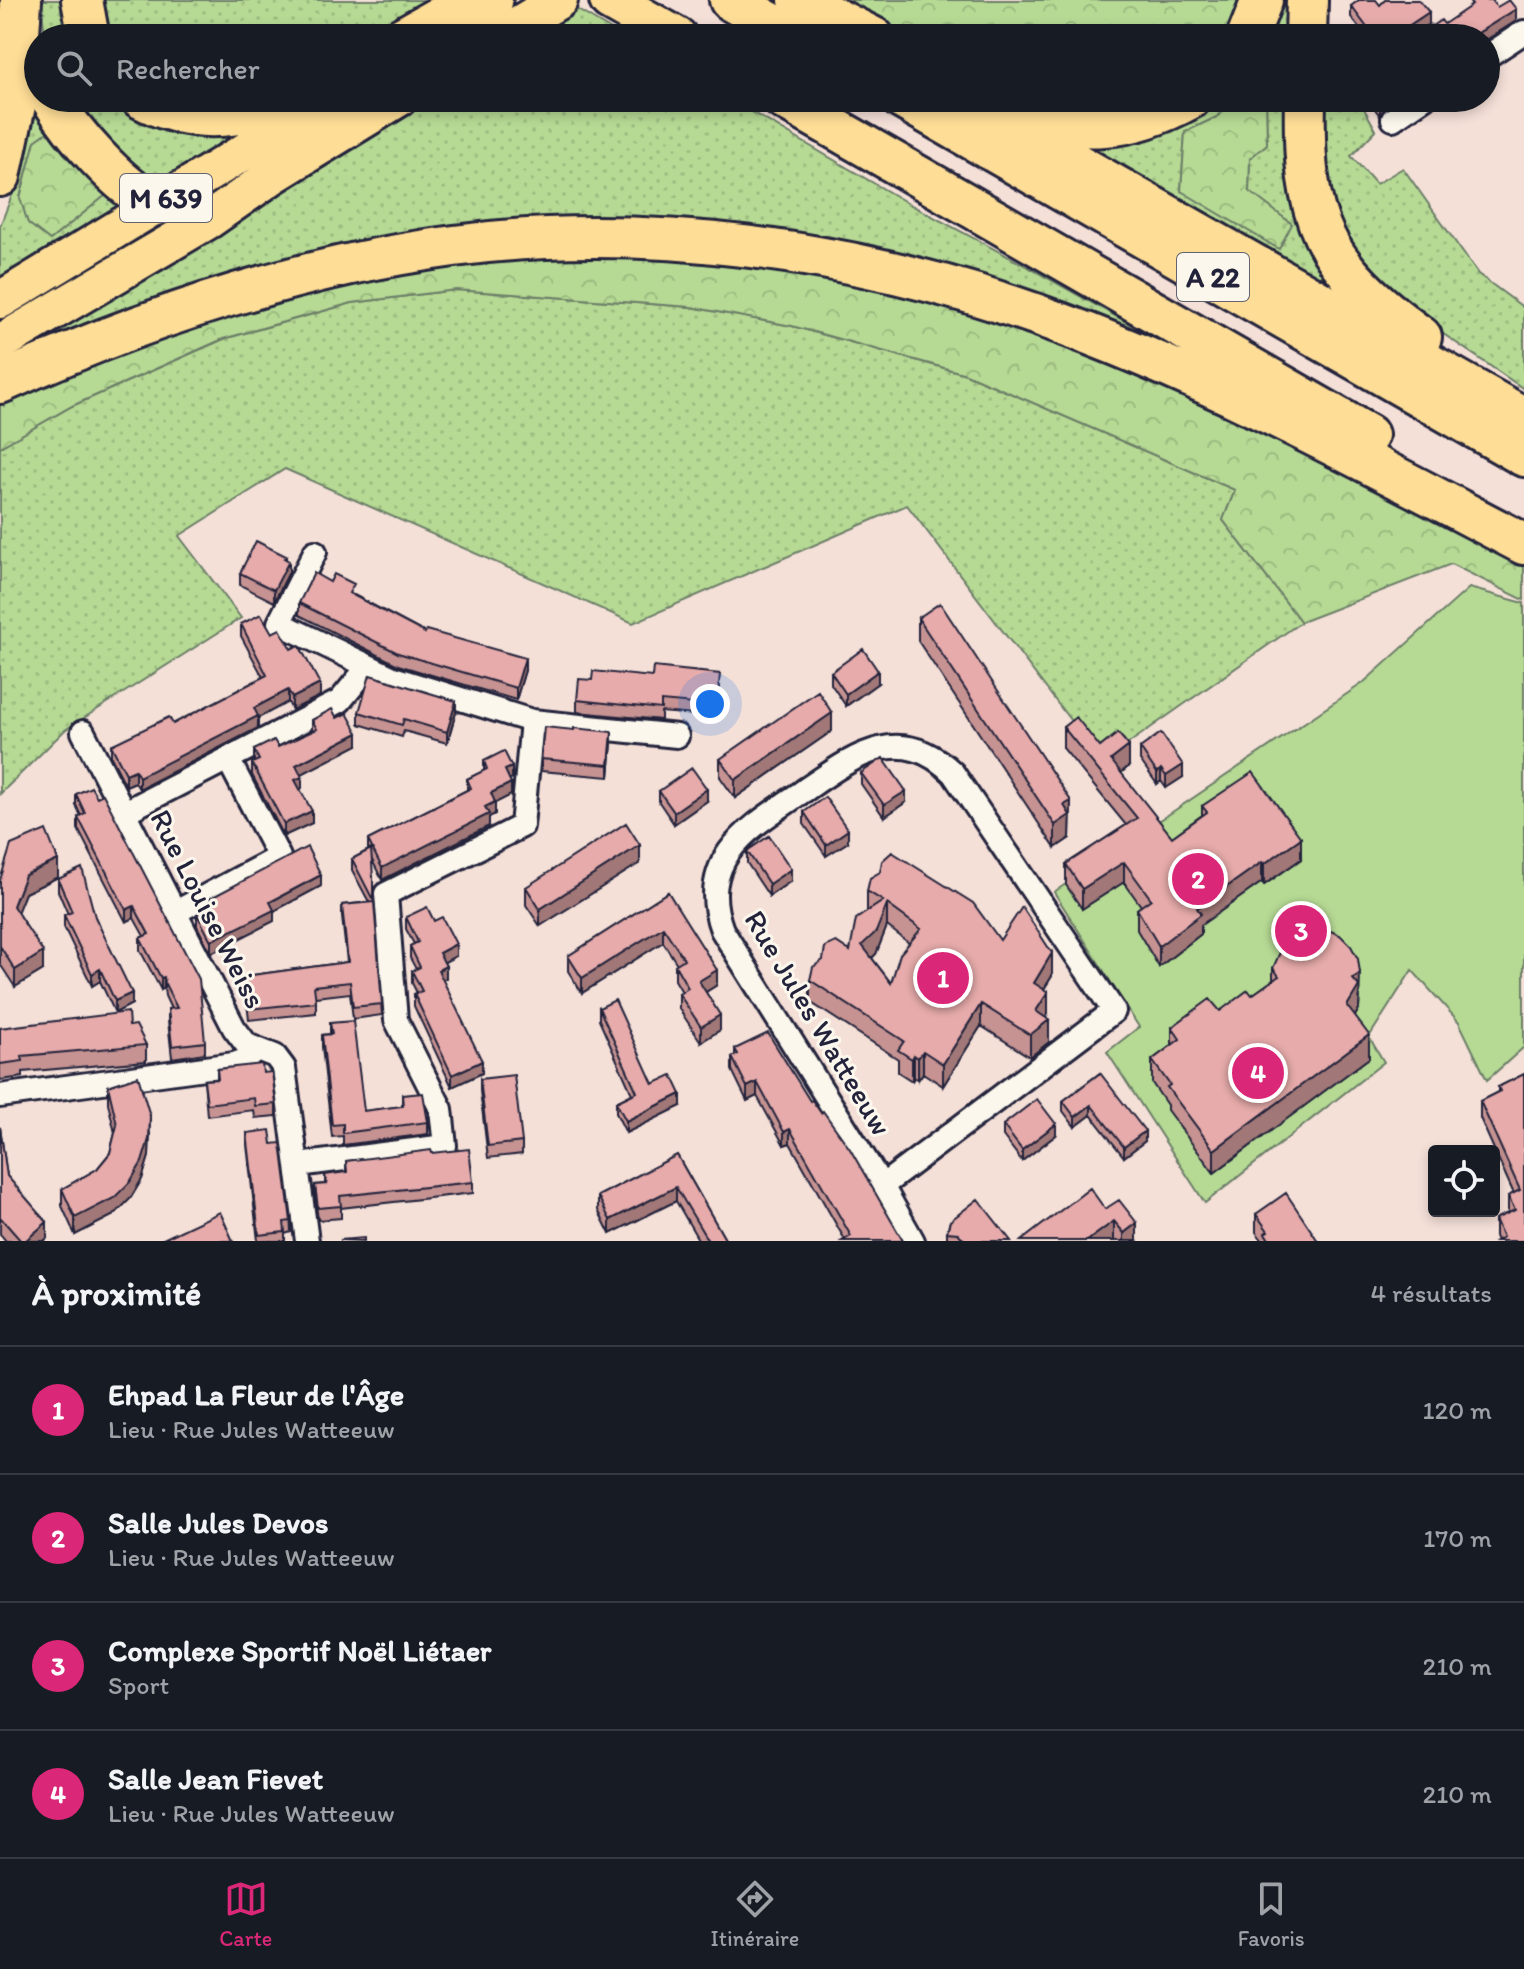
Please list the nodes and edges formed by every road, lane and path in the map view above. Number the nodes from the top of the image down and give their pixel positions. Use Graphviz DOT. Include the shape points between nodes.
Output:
graph roads {
  1 [pos="21,0"];
  2 [pos="28,0"];
  3 [pos="82,0"];
  4 [pos="559,0"];
  5 [pos="610,0"];
  6 [pos="730,0"];
  7 [pos="796,0"];
  8 [pos="1262,0"];
  9 [pos="1307,0"];
  10 [pos="502,15"];
  11 [pos="32,24"];
  12 [pos="86,24"];
  13 [pos="427,24"];
  14 [pos="475,24"];
  15 [pos="652,24"];
  16 [pos="772,24"];
  17 [pos="836,24"];
  18 [pos="845,24"];
  19 [pos="1253,24"];
  20 [pos="1306,24"];
  21 [pos="1524,32"];
  22 [pos="1500,48"];
  23 [pos="61,112"];
  24 [pos="176,112"];
  25 [pos="253,112"];
  26 [pos="310,112"];
  27 [pos="376,112"];
  28 [pos="806,112"];
  29 [pos="925,112"];
  30 [pos="986,112"];
  31 [pos="1021,112"];
  32 [pos="1164,112"];
  33 [pos="1305,112"];
  34 [pos="1403,112"];
  35 [pos="1393,119"];
  36 [pos="0,176"];
  37 [pos="272,176"];
  38 [pos="155,205"];
  39 [pos="0,300"];
  40 [pos="0,343"];
  41 [pos="0,383"];
  42 [pos="1524,406"];
  43 [pos="1524,418"];
  44 [pos="1524,456"];
  45 [pos="1524,524"];
  46 [pos="1524,544"];
  47 [pos="315,552"];
  48 [pos="368,667"];
  49 [pos="532,721"];
  50 [pos="83,732"];
  51 [pos="677,736"];
  52 [pos="228,759"];
  53 [pos="125,812"];
  54 [pos="176,912"];
  55 [pos="255,1049"];
  56 [pos="0,1096"];
  57 [pos="298,1165"];
  58 [pos="882,1186"];
  59 [pos="307,1241"];
  60 [pos="913,1241"];
  1 -- 36 [label="highway" via="15,105"];
  2 -- 11 [label="highway"];
  3 -- 12 [label="highway"];
  4 -- 10 [label="highway"];
  5 -- 15 [label="highway"];
  6 -- 16 [label="highway"];
  7 -- 17 [label="highway"];
  7 -- 18 [label="highway"];
  8 -- 19 [label="highway"];
  9 -- 20 [label="highway"];
  10 -- 13 [label="highway" via="441,16"];
  10 -- 14 [label="highway"];
  21 -- 22 [label="street"];
  23 -- 38 [label="highway" via="128,186"];
  24 -- 25 [label="highway" via="213,117"];
  26 -- 38 [label="highway, M 639"];
  27 -- 37 [label="highway, M 639"];
  28 -- 45 [label="highway, A 22"];
  29 -- 44 [label="highway, A 22"];
  30 -- 43 [label="highway"];
  31 -- 32 [label="highway" via="1083,127 1132,123"];
  33 -- 42 [label="highway" via="1312,206 1348,275 1397,319"];
  34 -- 35 [label="street"];
  37 -- 38 [label="highway" via="205,207"];
  37 -- 40 [label="highway, M 639" via="209,220"];
  38 -- 39 [label="highway, M 639"];
  41 -- 46 [label="highway" via="211,302 391,256 535,240 736,246 937,283 1065,325 1252,405"];
  47 -- 48 [label="street" via="279,623"];
  48 -- 49 [label="street"];
  48 -- 52 [label="street" via="340,701"];
  49 -- 51 [label="street"];
  49 -- 57 [label="street" via="522,826 386,894 394,1011 441,1109 445,1146"];
  50 -- 53 [label="street, Rue Louise Weiss"];
  52 -- 53 [label="street"];
  52 -- 54 [label="street" via="279,857"];
  53 -- 54 [label="street, Rue Louise Weiss"];
  54 -- 55 [label="street, Rue Louise Weiss" via="234,1028"];
  55 -- 56 [label="street" via="234,1064"];
  55 -- 57 [label="street, Rue Louise Weiss" via="275,1056 284,1068"];
  57 -- 59 [label="street, Rue Louise Weiss"];
  58 -- 58 [label="street, Rue Jules Watteeuw" via="722,930 715,895 719,869 751,826 862,753 907,747 945,765 960,782 1114,1011"];
  58 -- 60 [label="street, Rue Jules Watteeuw"];
}
